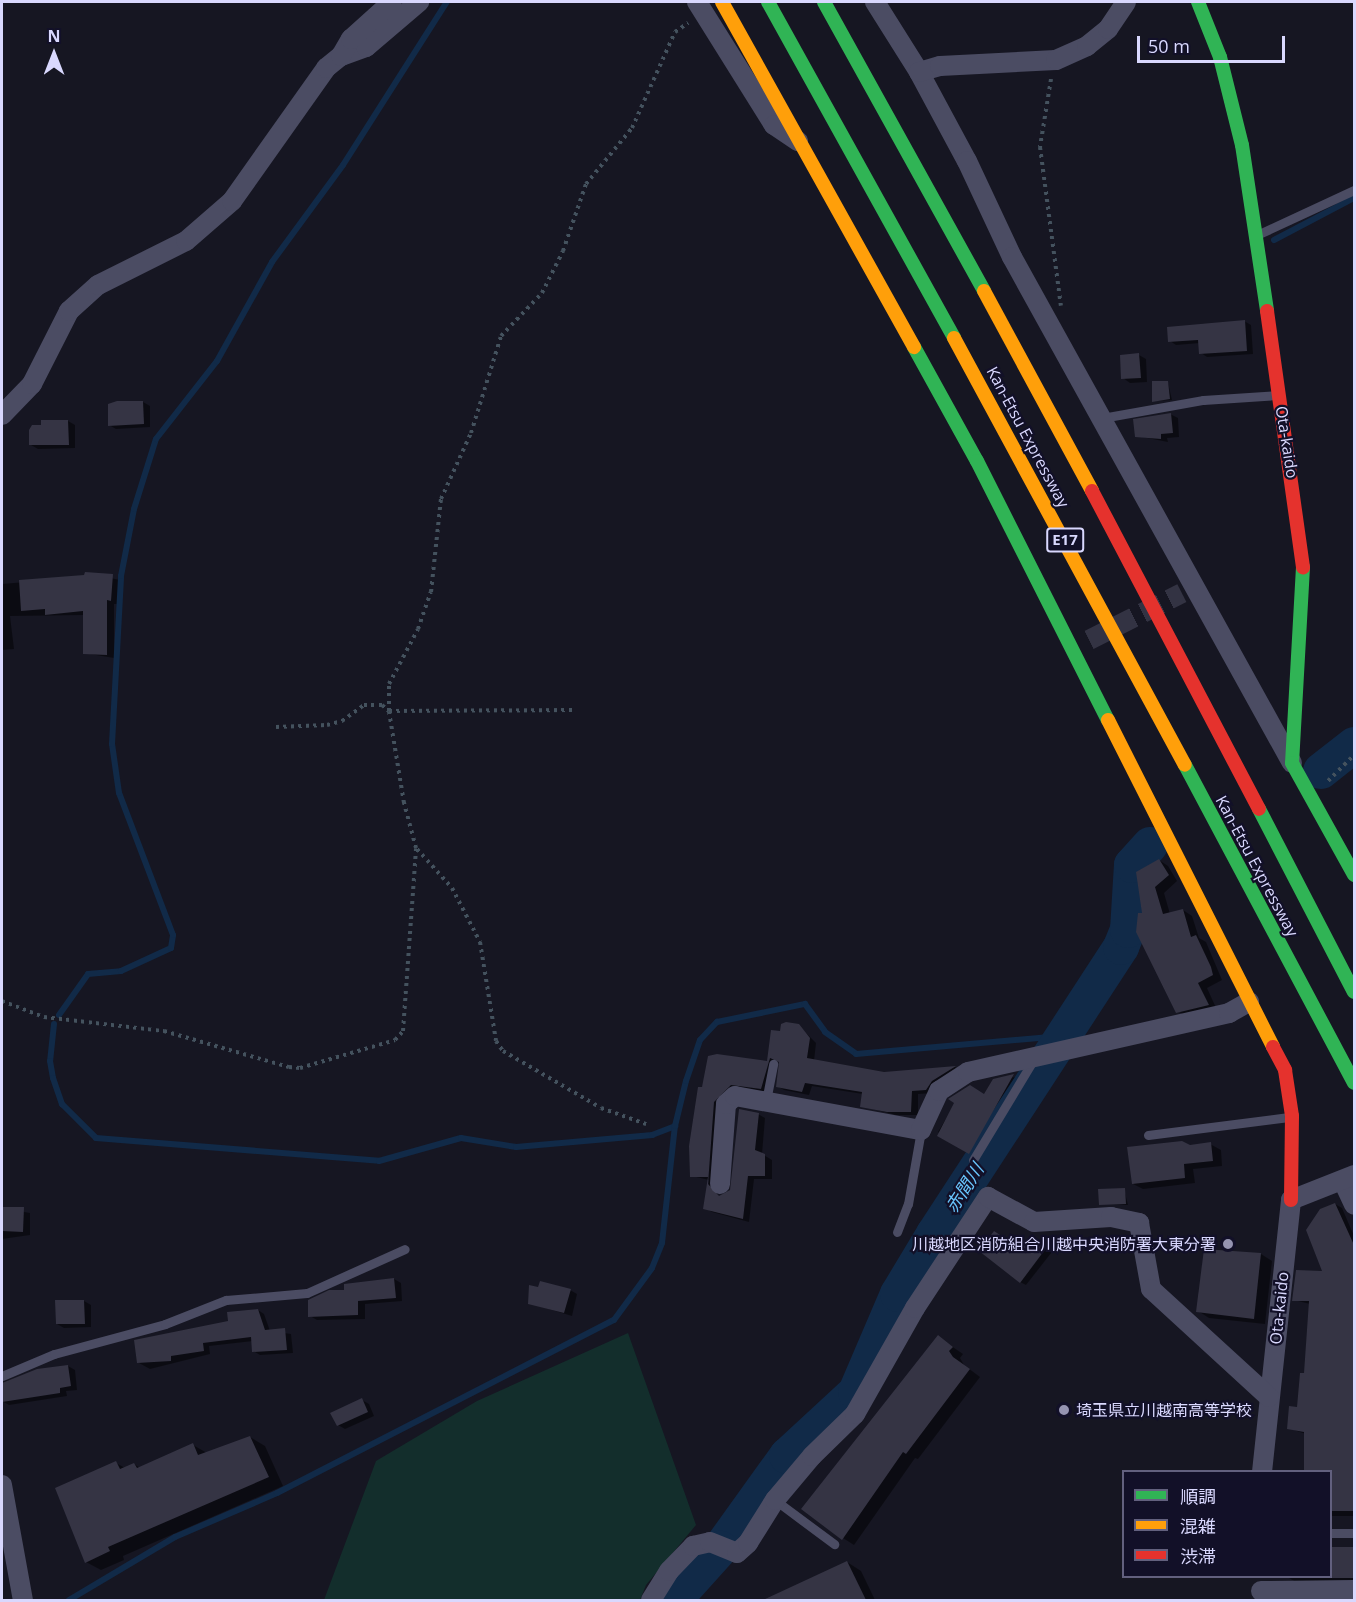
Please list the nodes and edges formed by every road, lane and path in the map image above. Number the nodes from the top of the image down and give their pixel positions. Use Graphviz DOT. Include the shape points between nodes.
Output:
graph roads {
  1 [pos="392,2"];
  2 [pos="419,2"];
  3 [pos="697,2"];
  4 [pos="722,2"];
  5 [pos="768,2"];
  6 [pos="824,2"];
  7 [pos="875,2"];
  8 [pos="888,2"];
  9 [pos="1126,2"];
  10 [pos="1198,2"];
  11 [pos="697,26"];
  12 [pos="341,56"];
  13 [pos="1056,60"];
  14 [pos="916,68"];
  15 [pos="800,141"];
  16 [pos="1354,190"];
  17 [pos="1257,235"];
  18 [pos="1057,337"];
  19 [pos="1280,395"];
  20 [pos="2,415"];
  21 [pos="1102,418"];
  22 [pos="1089,640"];
  23 [pos="1071,650"];
  24 [pos="572,710"];
  25 [pos="389,711"];
  26 [pos="276,727"];
  27 [pos="1354,754"];
  28 [pos="1292,763"];
  29 [pos="1322,788"];
  30 [pos="416,848"];
  31 [pos="1354,875"];
  32 [pos="1354,992"];
  33 [pos="2,1001"];
  34 [pos="1249,1002"];
  35 [pos="1047,1052"];
  36 [pos="773,1064"];
  37 [pos="1354,1083"];
  38 [pos="766,1101"];
  39 [pos="1292,1116"];
  40 [pos="646,1124"];
  41 [pos="921,1130"];
  42 [pos="1148,1135"];
  43 [pos="973,1160"];
  44 [pos="1349,1178"];
  45 [pos="720,1184"];
  46 [pos="1291,1200"];
  47 [pos="1354,1205"];
  48 [pos="897,1232"];
  49 [pos="405,1250"];
  50 [pos="2,1376"];
  51 [pos="1269,1396"];
  52 [pos="1262,1470"];
  53 [pos="2,1485"];
  54 [pos="775,1500"];
  55 [pos="1332,1533"];
  56 [pos="1354,1533"];
  57 [pos="834,1544"];
  58 [pos="1261,1589"];
  59 [pos="1354,1590"];
  60 [pos="23,1600"];
  61 [pos="651,1600"];
  1 -- 12 [label="street" via="351,39"];
  2 -- 12 [label="street" via="366,47"];
  3 -- 15 [label="street" via="774,125"];
  4 -- 15 [label="main road"];
  5 -- 37 [label="main road, Kan-Etsu Expressway / E17" via="1010,438"];
  6 -- 32 [label="main road, Kan-Etsu Expressway / E17" via="1047,405"];
  7 -- 14 [label="street"];
  8 -- 14 [label="street" via="909,43"];
  9 -- 13 [label="street" via="1108,29 1087,46"];
  10 -- 17 [label="main road, Ota-kaido" via="1233,104"];
  11 -- 25 [label="path" via="692,21 675,32 632,128 586,184 553,273 531,308 501,336 495,349 471,433 441,499 431,592 418,628 389,684"];
  12 -- 20 [label="street" via="326,68 232,201 186,241 98,285 69,311 32,384"];
  13 -- 14 [label="street"];
  13 -- 18 [label="path" via="1040,147 1060,276"];
  14 -- 18 [label="street"];
  15 -- 23 [label="main road" via="977,461"];
  16 -- 17 [label="lane"];
  17 -- 19 [label="main road, Ota-kaido"];
  18 -- 21 [label="street"];
  19 -- 21 [label="lane" via="1203,400"];
  19 -- 28 [label="main road, Ota-kaido" via="1305,584"];
  21 -- 28 [label="street" via="1188,590"];
  22 -- 23 [label="street"];
  23 -- 34 [label="main road"];
  24 -- 25 [label="path"];
  25 -- 26 [label="path" via="381,705 364,705 342,721 327,725"];
  25 -- 30 [label="path" via="404,803"];
  27 -- 29 [label="path"];
  28 -- 31 [label="main road"];
  30 -- 33 [label="path" via="406,1020 396,1040 300,1068 280,1067 257,1055 164,1031 44,1017"];
  30 -- 40 [label="path" via="452,888 480,942 495,1041 503,1051 601,1108"];
  34 -- 35 [label="street" via="1218,1016"];
  34 -- 39 [label="main road" via="1285,1070"];
  35 -- 41 [label="street" via="985,1065 952,1082 933,1099"];
  35 -- 43 [label="lane"];
  36 -- 38 [label="lane"];
  38 -- 41 [label="street"];
  38 -- 45 [label="street" via="735,1096 726,1104"];
  39 -- 42 [label="lane"];
  39 -- 46 [label="main road"];
  41 -- 48 [label="lane" via="908,1203"];
  44 -- 46 [label="street"];
  44 -- 47 [label="street"];
  46 -- 51 [label="street, Ota-kaido"];
  49 -- 50 [label="lane" via="307,1293 226,1300 165,1324 54,1354"];
  51 -- 52 [label="street, Ota-kaido"];
  51 -- 54 [label="street" via="1151,1289 1139,1223 1111,1217 1034,1222 988,1197 915,1308 855,1414"];
  53 -- 60 [label="street"];
  54 -- 57 [label="lane"];
  54 -- 61 [label="street" via="738,1553 710,1542 693,1546 669,1571"];
  55 -- 56 [label="lane"];
  58 -- 59 [label="street"];
}
